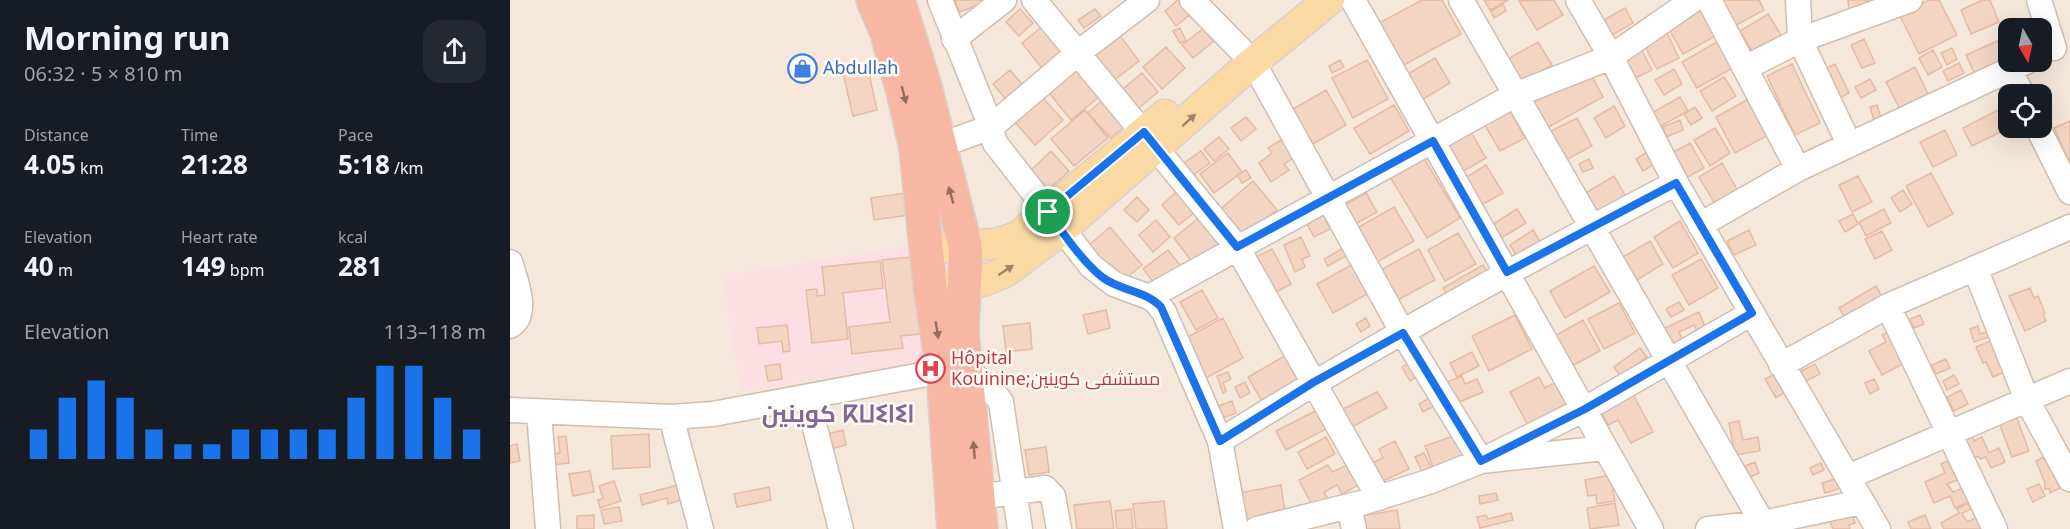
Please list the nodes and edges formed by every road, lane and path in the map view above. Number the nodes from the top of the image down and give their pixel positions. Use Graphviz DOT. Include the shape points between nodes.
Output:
graph roads {
  1 [pos="873,0"];
  2 [pos="898,0"];
  3 [pos="940,0"];
  4 [pos="1004,0"];
  5 [pos="1034,0"];
  6 [pos="1147,0"];
  7 [pos="1191,0"];
  8 [pos="1300,0"];
  9 [pos="1329,0"];
  10 [pos="1353,0"];
  11 [pos="1461,0"];
  12 [pos="1578,0"];
  13 [pos="1693,0"];
  14 [pos="1709,0"];
  15 [pos="1798,0"];
  16 [pos="2039,0"];
  17 [pos="1897,3"];
  18 [pos="954,39"];
  19 [pos="1800,40"];
  20 [pos="2055,48"];
  21 [pos="1078,53"];
  22 [pos="1247,56"];
  23 [pos="1611,57"];
  24 [pos="1745,68"];
  25 [pos="2003,72"];
  26 [pos="1515,94"];
  27 [pos="991,128"];
  28 [pos="2043,138"];
  29 [pos="1150,140"];
  30 [pos="1433,141"];
  31 [pos="1850,144"];
  32 [pos="941,146"];
  33 [pos="1798,169"];
  34 [pos="1676,183"];
  35 [pos="2070,192"];
  36 [pos="1328,198"];
  37 [pos="1054,221"];
  38 [pos="1700,225"];
  39 [pos="2070,227"];
  40 [pos="1591,228"];
  41 [pos="965,245"];
  42 [pos="1237,247"];
  43 [pos="926,252"];
  44 [pos="510,262"];
  45 [pos="1975,268"];
  46 [pos="1507,272"];
  47 [pos="964,284"];
  48 [pos="930,286"];
  49 [pos="1149,297"];
  50 [pos="1888,306"];
  51 [pos="1752,313"];
  52 [pos="510,326"];
  53 [pos="1403,333"];
  54 [pos="1669,361"];
  55 [pos="1781,365"];
  56 [pos="954,369"];
  57 [pos="2070,381"];
  58 [pos="1314,382"];
  59 [pos="807,397"];
  60 [pos="2027,400"];
  61 [pos="1585,409"];
  62 [pos="510,410"];
  63 [pos="539,412"];
  64 [pos="671,417"];
  65 [pos="1948,434"];
  66 [pos="1220,441"];
  67 [pos="1605,448"];
  68 [pos="1481,461"];
  69 [pos="1848,477"];
  70 [pos="2070,479"];
  71 [pos="1015,491"];
  72 [pos="978,497"];
  73 [pos="1380,498"];
  74 [pos="1861,502"];
  75 [pos="1352,518"];
  76 [pos="1764,526"];
  77 [pos="548,529"];
  78 [pos="701,529"];
  79 [pos="841,529"];
  80 [pos="954,529"];
  81 [pos="981,529"];
  82 [pos="1020,529"];
  83 [pos="1059,529"];
  84 [pos="1236,529"];
  85 [pos="1257,529"];
  86 [pos="1651,529"];
  87 [pos="1708,529"];
  88 [pos="1878,529"];
  89 [pos="1995,529"];
  1 -- 43 [label="highway, one-way" via="904,95 916,149"];
  2 -- 32 [label="highway"];
  3 -- 18 [label="street"];
  4 -- 18 [label="street"];
  5 -- 21 [label="street"];
  6 -- 21 [label="street"];
  7 -- 22 [label="street"];
  8 -- 22 [label="main road"];
  9 -- 22 [label="main road"];
  10 -- 30 [label="street"];
  11 -- 26 [label="street"];
  12 -- 23 [label="street"];
  13 -- 23 [label="street"];
  14 -- 24 [label="street"];
  15 -- 19 [label="street"];
  16 -- 20 [label="street"];
  17 -- 19 [label="street"];
  18 -- 27 [label="street"];
  19 -- 24 [label="street"];
  19 -- 31 [label="street"];
  21 -- 27 [label="street"];
  21 -- 29 [label="street"];
  22 -- 29 [label="main road"];
  22 -- 36 [label="street"];
  23 -- 26 [label="street"];
  23 -- 34 [label="street"];
  24 -- 33 [label="street"];
  25 -- 31 [label="street"];
  26 -- 30 [label="street"];
  26 -- 40 [label="street"];
  27 -- 32 [label="street"];
  27 -- 37 [label="street" via="995,143"];
  28 -- 35 [label="street"];
  29 -- 37 [label="main road"];
  29 -- 42 [label="street"];
  30 -- 36 [label="street"];
  30 -- 46 [label="street"];
  31 -- 33 [label="street"];
  41 -- 32 [label="highway, one-way"];
  33 -- 38 [label="street"];
  34 -- 38 [label="street"];
  34 -- 40 [label="street"];
  36 -- 42 [label="street"];
  36 -- 53 [label="street"];
  37 -- 41 [label="main road" via="1012,239"];
  47 -- 37 [label="main road, one-way" via="1005,272"];
  37 -- 49 [label="street" via="1103,277"];
  38 -- 51 [label="street"];
  39 -- 45 [label="street"];
  40 -- 46 [label="street"];
  40 -- 54 [label="street"];
  41 -- 43 [label="main road"];
  41 -- 47 [label="highway"];
  42 -- 49 [label="street"];
  42 -- 58 [label="street"];
  43 -- 48 [label="highway"];
  44 -- 52 [label="street" via="520,307"];
  45 -- 50 [label="street"];
  45 -- 60 [label="street"];
  46 -- 53 [label="street"];
  46 -- 61 [label="street"];
  47 -- 48 [label="main road"];
  47 -- 56 [label="highway" via="962,333"];
  48 -- 56 [label="highway, one-way"];
  49 -- 66 [label="street" via="1164,312"];
  50 -- 55 [label="street"];
  50 -- 65 [label="street"];
  51 -- 54 [label="street"];
  51 -- 55 [label="street"];
  53 -- 58 [label="street"];
  53 -- 68 [label="street"];
  54 -- 61 [label="street"];
  54 -- 76 [label="street"];
  55 -- 69 [label="street"];
  56 -- 59 [label="street"];
  56 -- 71 [label="street" via="995,394 1001,402"];
  72 -- 56 [label="highway, one-way"];
  56 -- 80 [label="highway"];
  57 -- 60 [label="street"];
  58 -- 66 [label="street"];
  58 -- 73 [label="street"];
  59 -- 64 [label="street" via="713,414"];
  59 -- 79 [label="street"];
  60 -- 65 [label="street"];
  60 -- 70 [label="street"];
  61 -- 67 [label="street"];
  61 -- 68 [label="street"];
  62 -- 63 [label="street"];
  63 -- 64 [label="street"];
  63 -- 77 [label="street"];
  64 -- 78 [label="street"];
  65 -- 69 [label="street"];
  65 -- 89 [label="street"];
  66 -- 84 [label="street"];
  67 -- 68 [label="street"];
  67 -- 86 [label="street"];
  68 -- 73 [label="street"];
  69 -- 74 [label="street"];
  71 -- 72 [label="street"];
  71 -- 82 [label="street"];
  71 -- 83 [label="street" via="1050,491"];
  72 -- 81 [label="highway"];
  73 -- 75 [label="street"];
  74 -- 76 [label="street"];
  74 -- 88 [label="street"];
  75 -- 85 [label="street"];
  76 -- 87 [label="street"];
}
